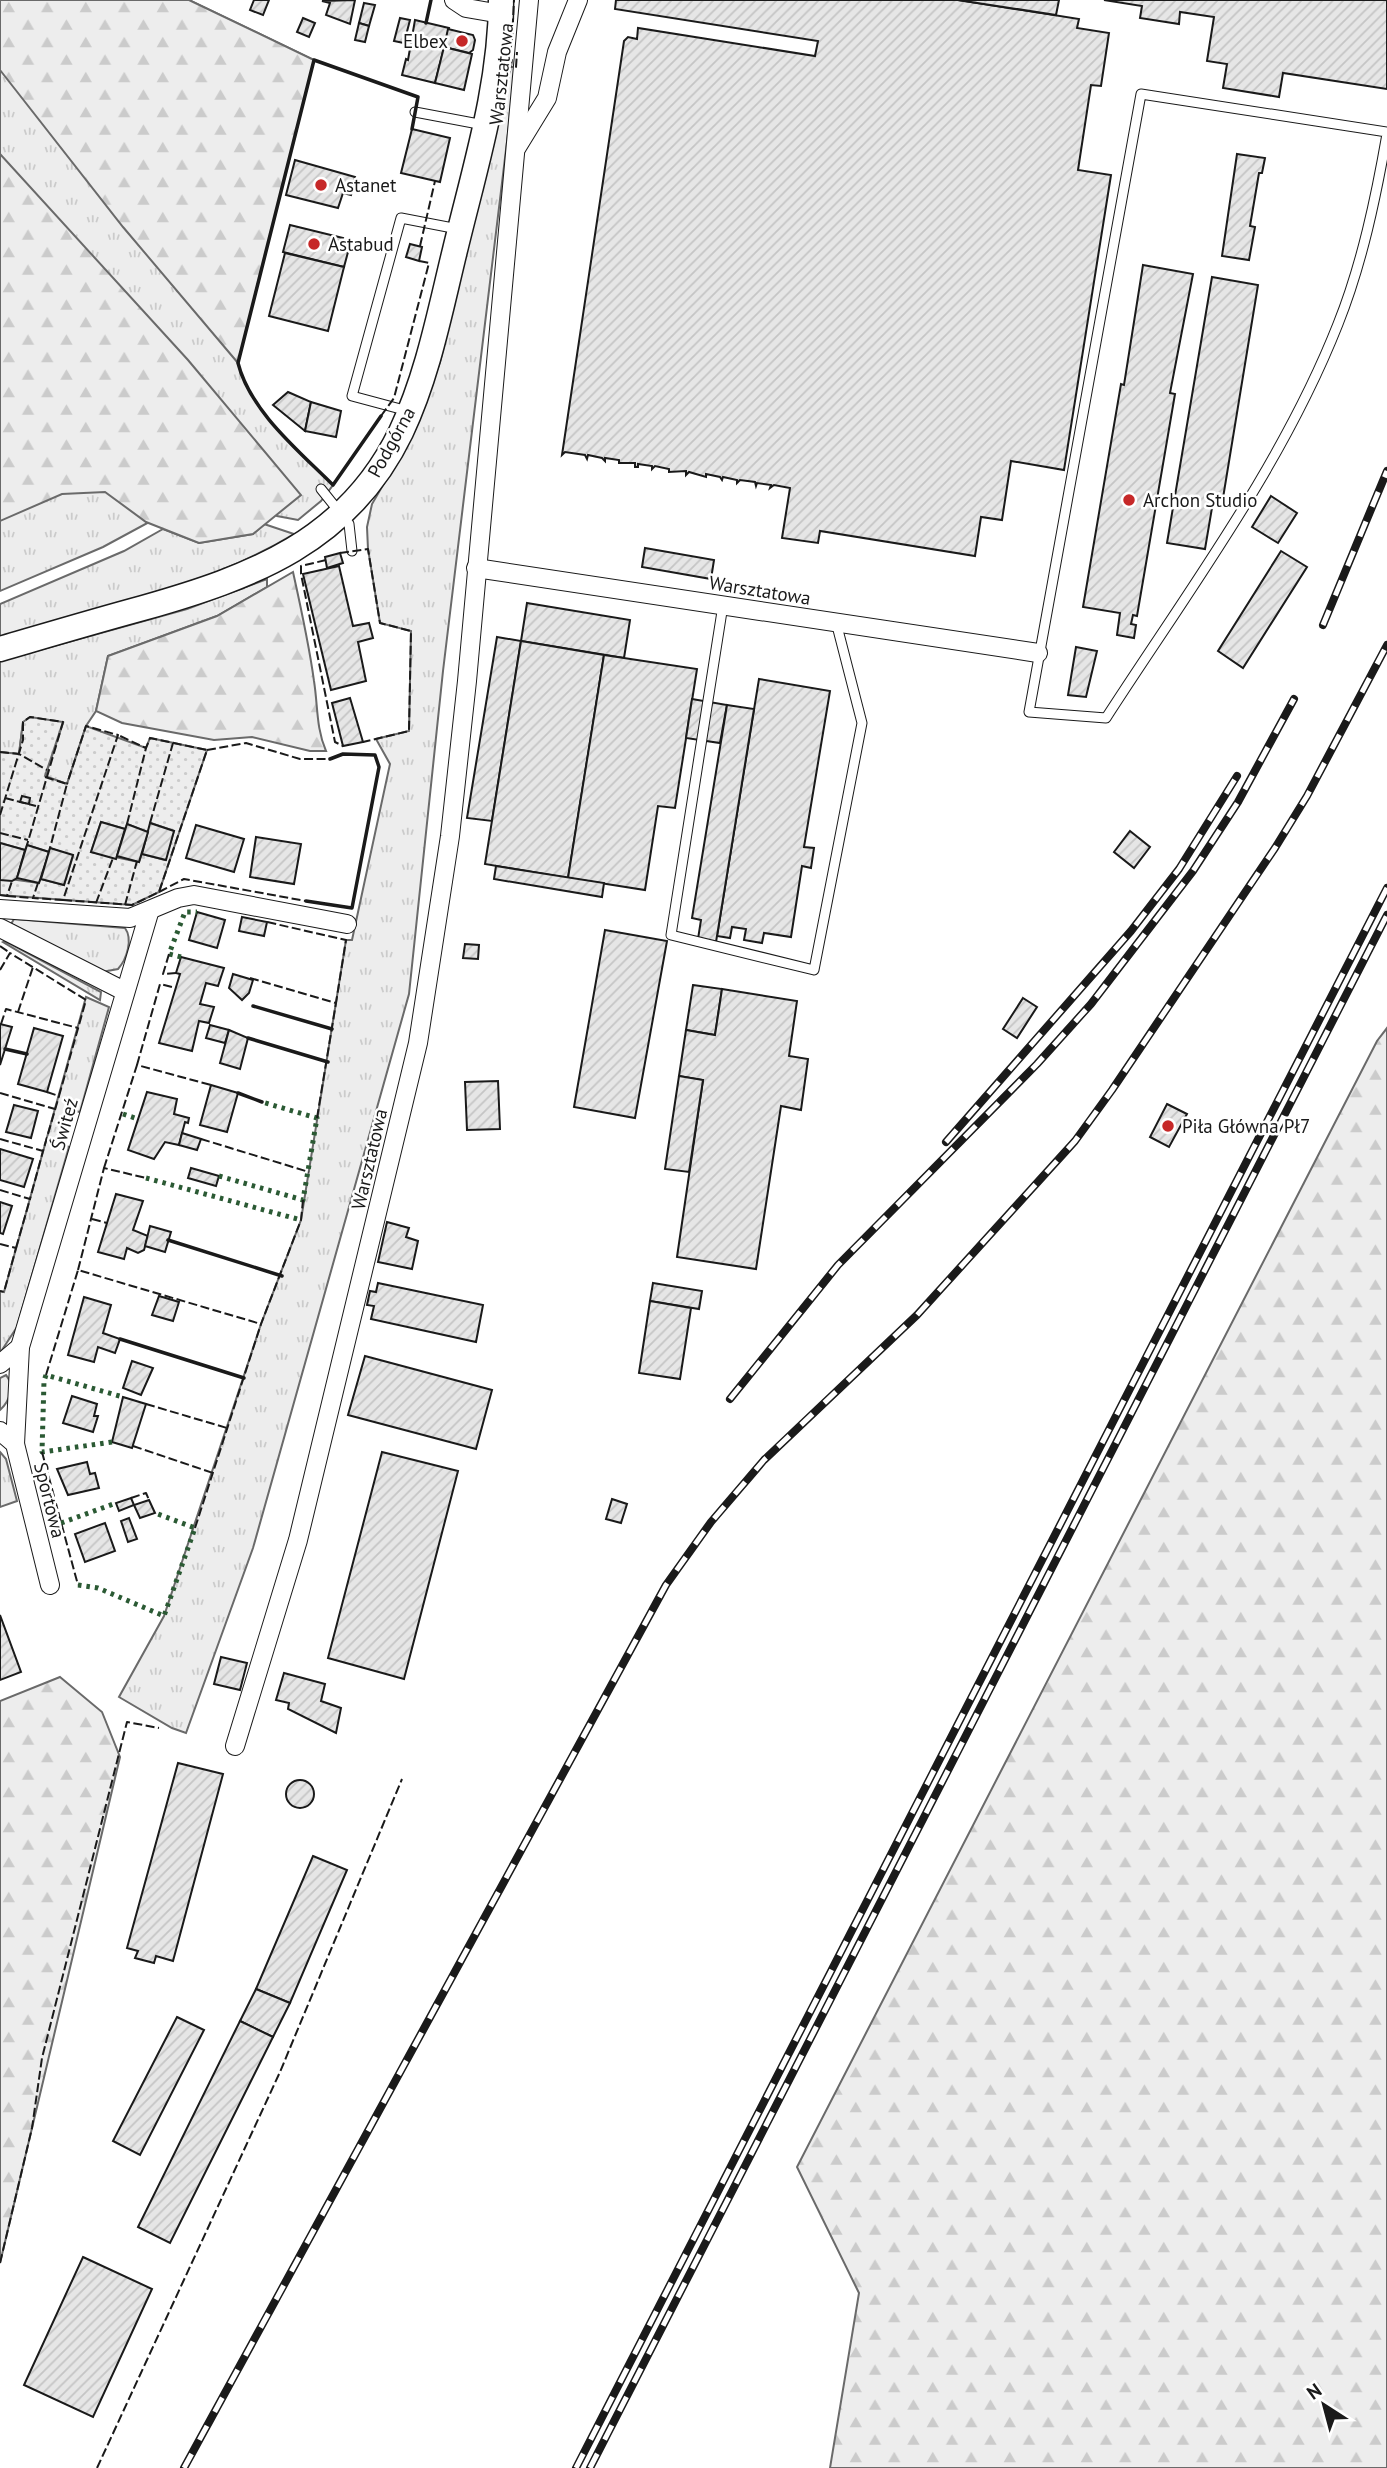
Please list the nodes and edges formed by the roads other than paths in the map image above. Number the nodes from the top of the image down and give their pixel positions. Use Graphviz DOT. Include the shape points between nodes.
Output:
graph roads {
  1 [pos="454,0"];
  2 [pos="528,0"];
  3 [pos="578,0"];
  4 [pos="501,7"];
  5 [pos="415,112"];
  6 [pos="485,126"];
  7 [pos="1387,133"];
  8 [pos="514,151"];
  9 [pos="460,229"];
  10 [pos="410,411"];
  11 [pos="321,489"];
  12 [pos="342,513"];
  13 [pos="352,551"];
  14 [pos="476,568"];
  15 [pos="723,606"];
  16 [pos="835,622"];
  17 [pos="0,649"];
  18 [pos="1038,653"];
  19 [pos="0,909"];
  20 [pos="149,913"];
  21 [pos="347,923"];
  22 [pos="0,928"];
  23 [pos="124,991"];
  24 [pos="20,1347"];
  25 [pos="0,1364"];
  26 [pos="0,1431"];
  27 [pos="15,1444"];
  28 [pos="50,1585"];
  29 [pos="235,1746"];
  1 -- 4 [label="street" via="466,8"];
  2 -- 8 [label="street, Warsztatowa"];
  3 -- 8 [label="street, Warsztatowa" via="557,52 547,98"];
  4 -- 6 [label="street, Podgórna" via="499,49"];
  5 -- 6 [label="lane"];
  6 -- 9 [label="street, Podgórna"];
  7 -- 18 [label="lane" via="1377,194 1339,324 1276,455 1106,718 1029,712"];
  7 -- 18 [label="lane" via="1141,94"];
  8 -- 14 [label="street, Warsztatowa"];
  9 -- 10 [label="street, Podgórna"];
  9 -- 10 [label="lane" via="401,218 393,245 352,396"];
  10 -- 12 [label="street, Podgórna" via="382,465"];
  11 -- 12 [label="lane"];
  12 -- 13 [label="lane" via="349,524"];
  12 -- 17 [label="street, Podgórna" via="299,548 247,575"];
  14 -- 15 [label="street, Warsztatowa"];
  14 -- 29 [label="street, Warsztatowa" via="450,836 418,1043 298,1540"];
  15 -- 16 [label="street, Warsztatowa"];
  15 -- 16 [label="lane" via="671,935 814,970 862,723"];
  16 -- 18 [label="street, Warsztatowa"];
  19 -- 20 [label="street" via="130,918"];
  20 -- 21 [label="street" via="194,895"];
  20 -- 23 [label="street, Świteź"];
  22 -- 23 [label="street"];
  23 -- 24 [label="street, Świteź"];
  24 -- 25 [label="street"];
  24 -- 27 [label="street, Świteź"];
  26 -- 27 [label="street, Sportowa"];
  27 -- 28 [label="street, Sportowa"];
}
